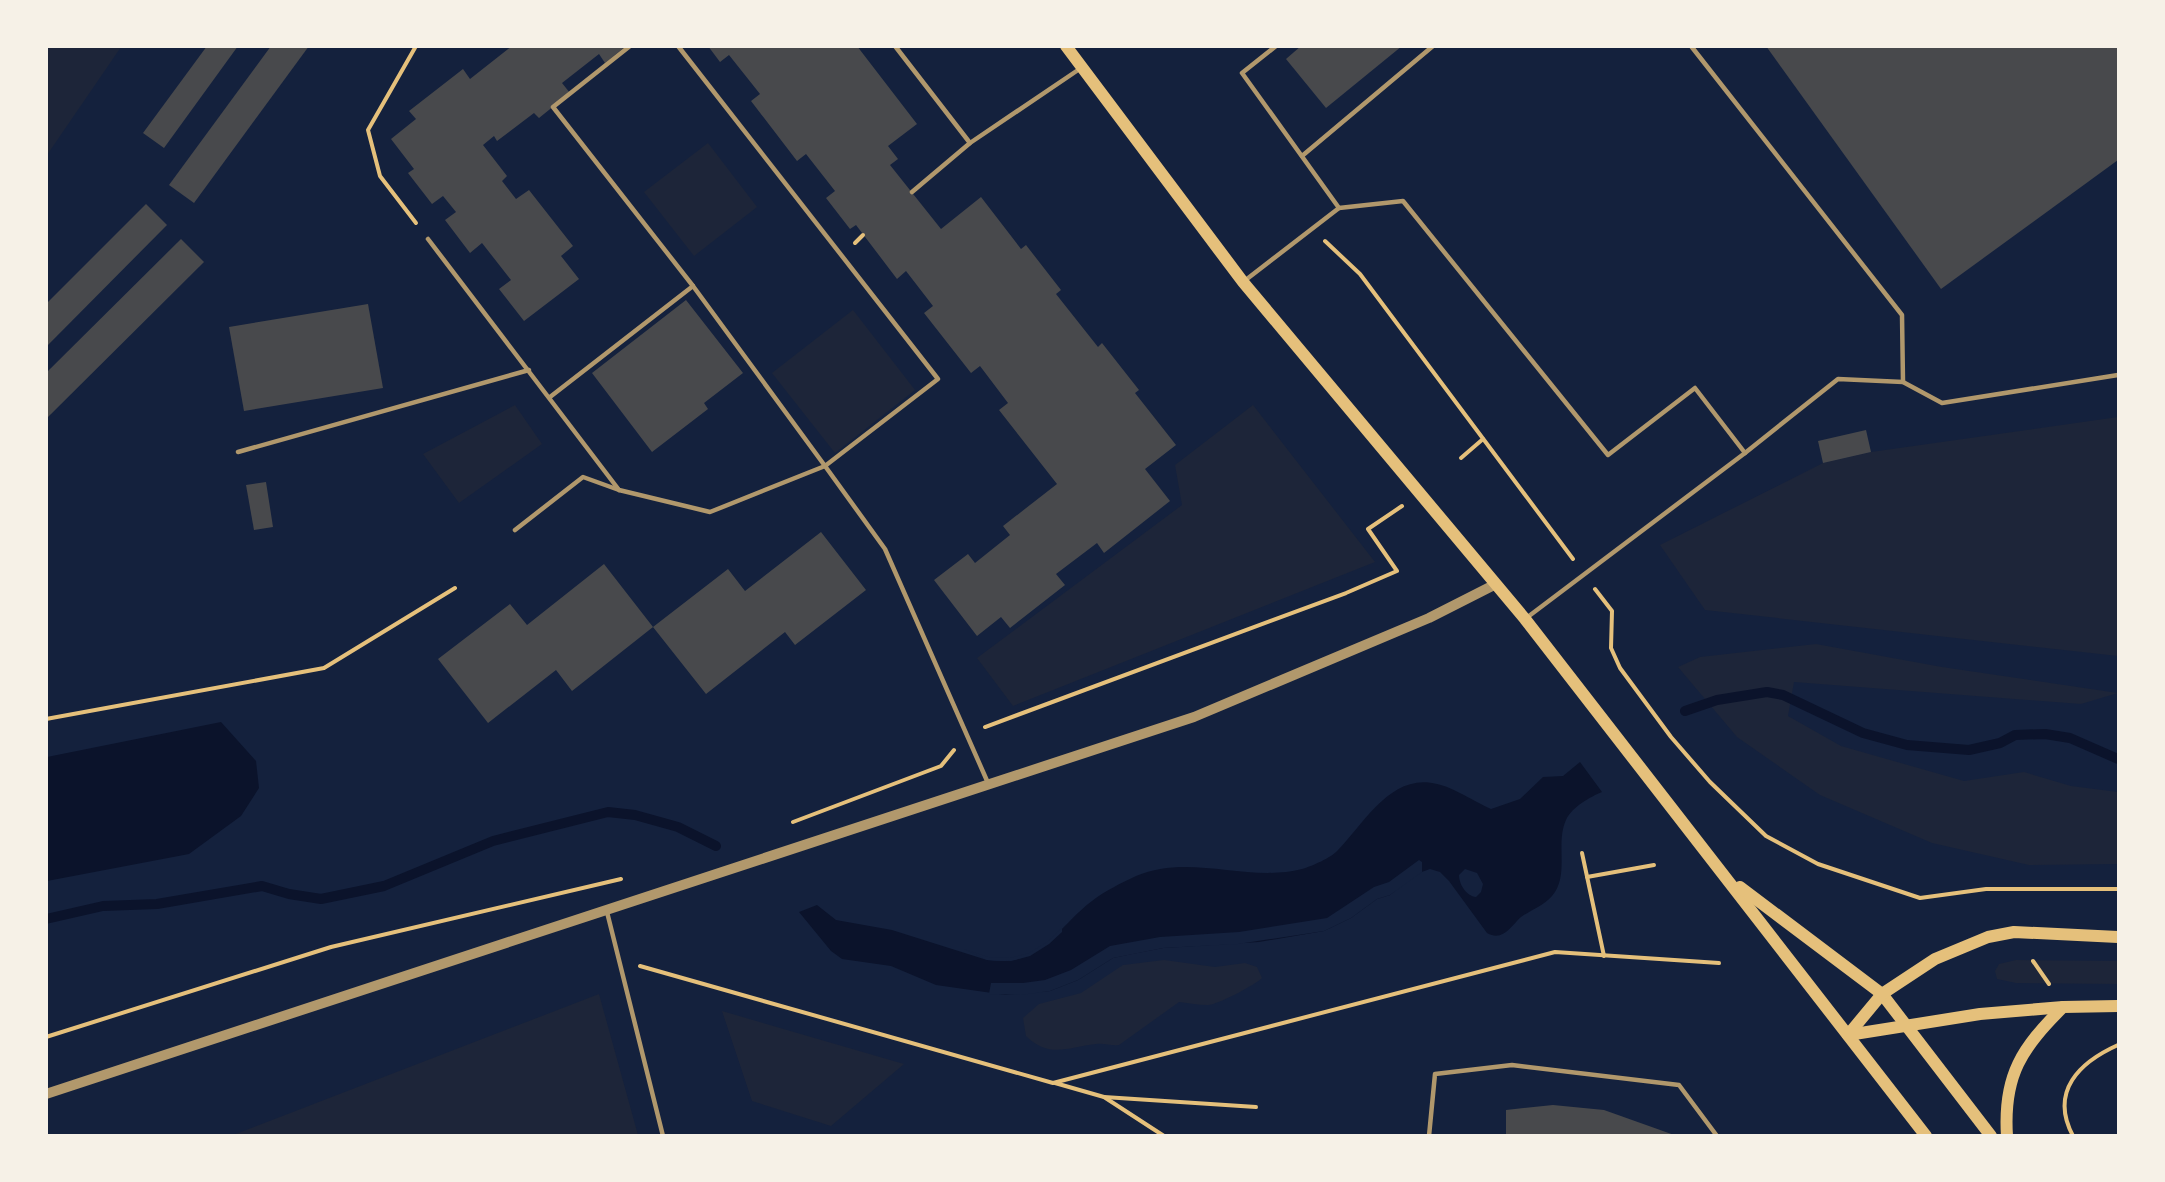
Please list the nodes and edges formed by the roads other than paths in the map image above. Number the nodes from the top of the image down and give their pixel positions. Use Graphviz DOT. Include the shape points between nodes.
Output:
graph roads {
  1 [pos="630,46"];
  2 [pos="678,46"];
  3 [pos="896,46"];
  4 [pos="1066,46"];
  5 [pos="1276,46"];
  6 [pos="1433,46"];
  7 [pos="1691,46"];
  8 [pos="1082,68"];
  9 [pos="969,143"];
  10 [pos="1302,156"];
  11 [pos="912,192"];
  12 [pos="1339,208"];
  13 [pos="428,239"];
  14 [pos="1243,282"];
  15 [pos="693,286"];
  16 [pos="530,370"];
  17 [pos="2118,375"];
  18 [pos="1903,381"];
  19 [pos="550,397"];
  20 [pos="238,452"];
  21 [pos="1745,453"];
  22 [pos="825,466"];
  23 [pos="619,490"];
  24 [pos="515,530"];
  25 [pos="1496,584"];
  26 [pos="1525,619"];
  27 [pos="989,786"];
  28 [pos="1727,877"];
  29 [pos="607,912"];
  30 [pos="2118,936"];
  31 [pos="1882,994"];
  32 [pos="2118,1006"];
  33 [pos="2063,1007"];
  34 [pos="1907,1026"];
  35 [pos="1848,1035"];
  36 [pos="46,1094"];
  37 [pos="663,1136"];
  38 [pos="1429,1136"];
  39 [pos="1717,1136"];
  40 [pos="1926,1136"];
  41 [pos="1991,1136"];
  42 [pos="2007,1136"];
  1 -- 15 [label="lane" via="553,107"];
  2 -- 22 [label="lane" via="938,379"];
  3 -- 9 [label="lane"];
  4 -- 8 [label="main road"];
  5 -- 10 [label="lane" via="1242,74"];
  6 -- 10 [label="lane"];
  7 -- 18 [label="lane" via="1902,315"];
  8 -- 9 [label="lane"];
  8 -- 14 [label="main road"];
  9 -- 11 [label="lane"];
  10 -- 12 [label="lane"];
  12 -- 14 [label="lane"];
  12 -- 21 [label="lane" via="1403,201 1608,455 1695,388"];
  13 -- 16 [label="lane"];
  14 -- 25 [label="main road"];
  15 -- 19 [label="lane"];
  15 -- 22 [label="lane"];
  16 -- 19 [label="lane"];
  16 -- 20 [label="lane"];
  17 -- 18 [label="lane" via="1942,403"];
  18 -- 21 [label="lane" via="1839,379"];
  19 -- 23 [label="lane"];
  21 -- 26 [label="lane"];
  22 -- 23 [label="lane" via="710,512"];
  22 -- 27 [label="lane" via="885,549"];
  23 -- 24 [label="lane" via="583,477"];
  25 -- 26 [label="main road"];
  25 -- 27 [label="street" via="1429,618 1194,717"];
  26 -- 28 [label="main road"];
  27 -- 29 [label="street"];
  28 -- 31 [label="main road"];
  28 -- 35 [label="main road"];
  29 -- 36 [label="street"];
  29 -- 37 [label="lane"];
  30 -- 31 [label="main road" via="2014,932 1988,937 1935,959"];
  31 -- 34 [label="main road"];
  31 -- 35 [label="main road"];
  32 -- 33 [label="main road"];
  33 -- 34 [label="main road" via="1980,1014"];
  33 -- 42 [label="main road" via="2035,1035 2008,1084"];
  34 -- 35 [label="main road"];
  34 -- 41 [label="main road"];
  35 -- 40 [label="main road"];
  38 -- 39 [label="lane" via="1436,1074 1512,1065 1679,1085"];
}
